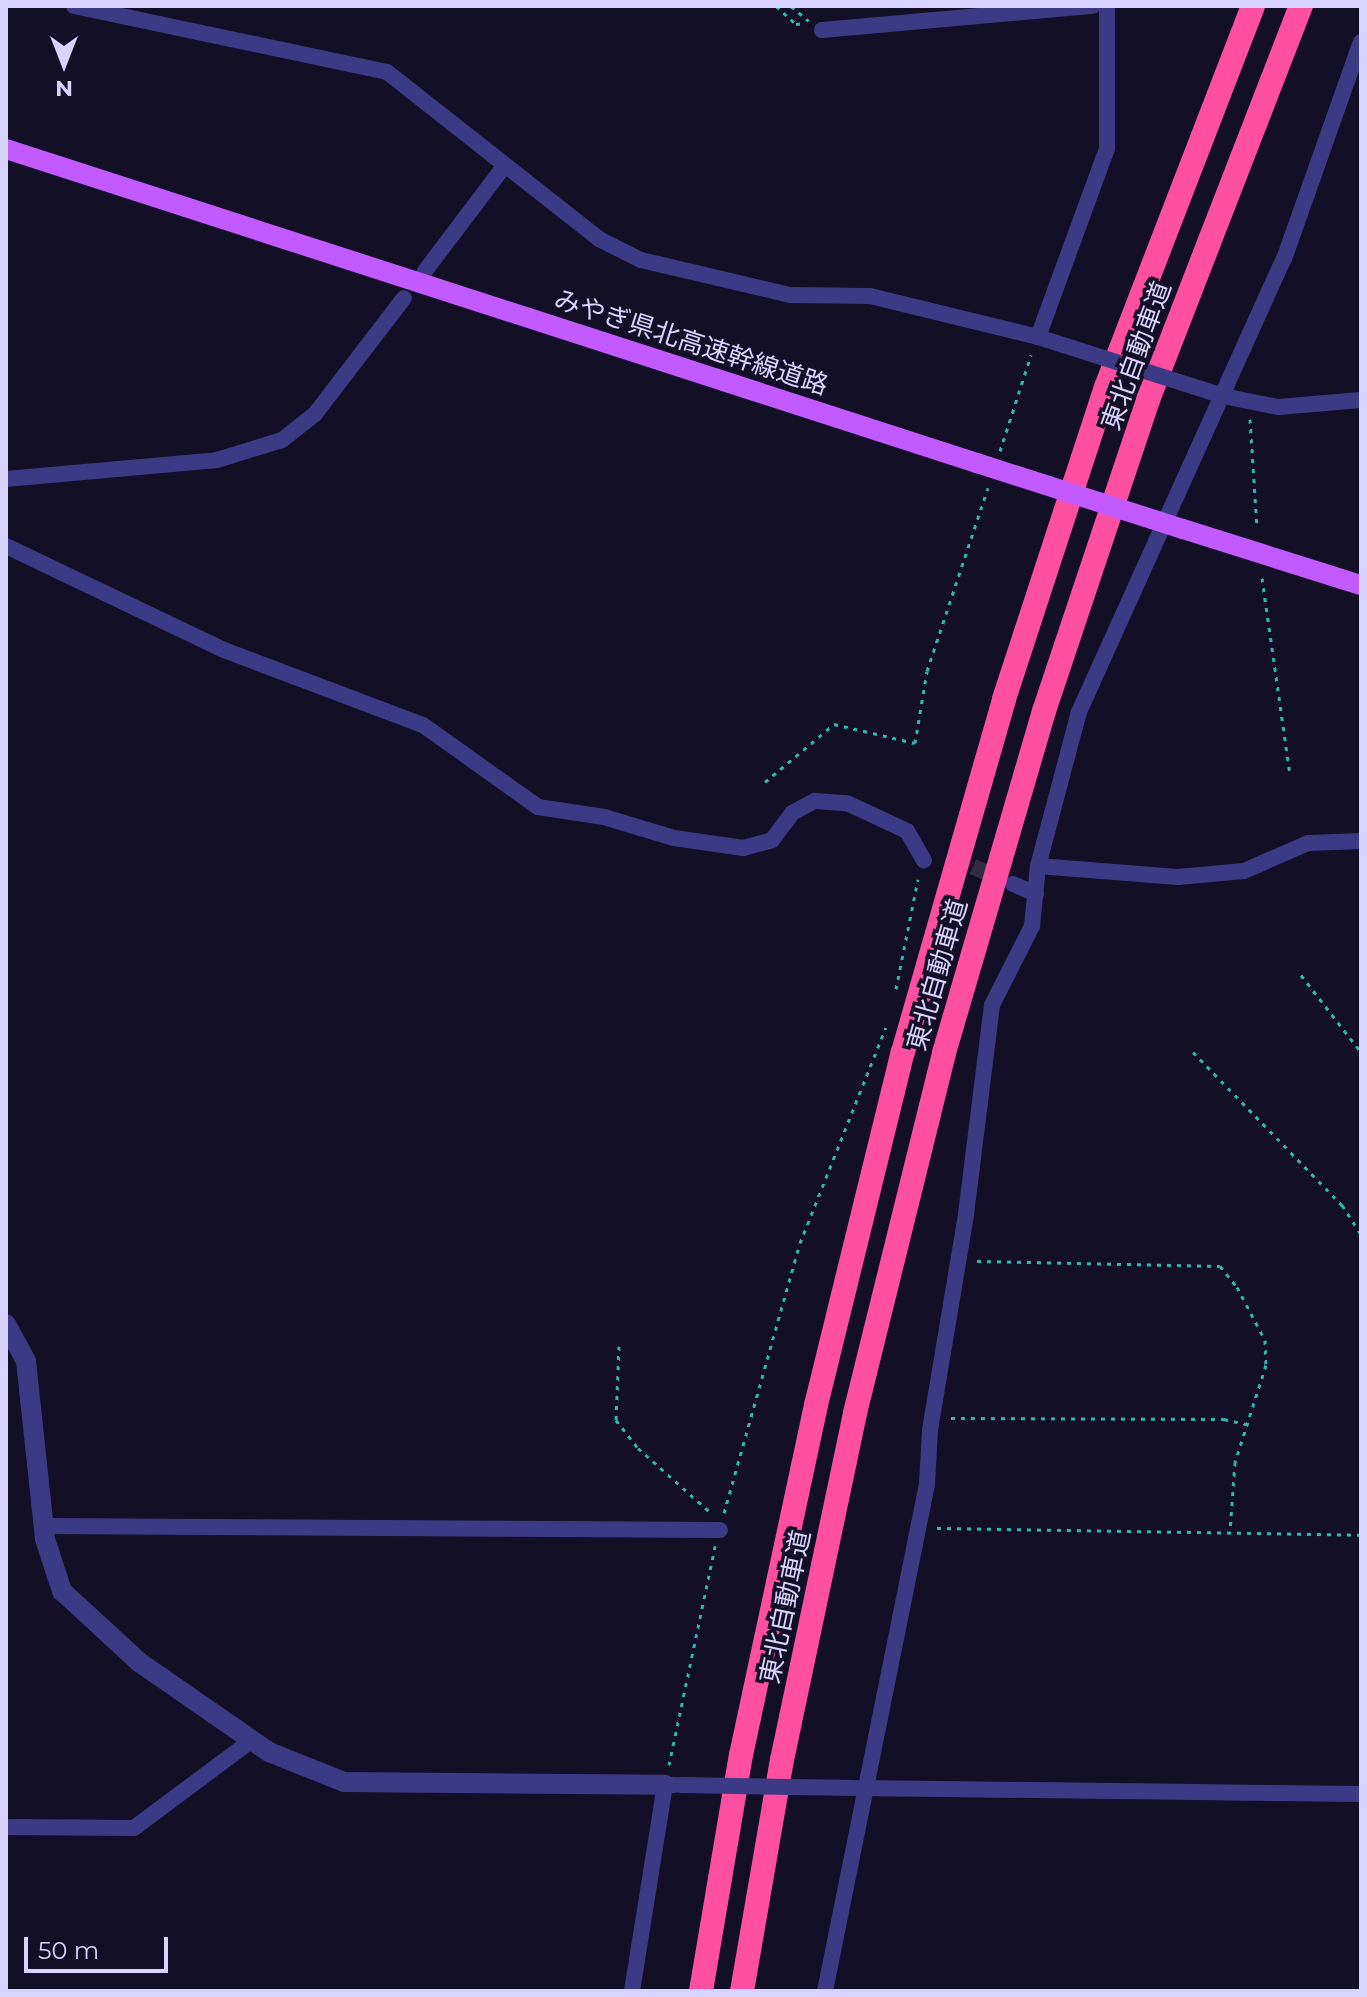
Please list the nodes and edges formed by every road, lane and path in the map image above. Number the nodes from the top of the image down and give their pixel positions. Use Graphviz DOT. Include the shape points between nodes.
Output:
graph roads {
  1 [pos="74,6"];
  2 [pos="791,6"];
  3 [pos="1093,6"];
  4 [pos="1107,6"];
  5 [pos="1253,6"];
  6 [pos="1301,6"];
  7 [pos="822,30"];
  8 [pos="1361,42"];
  9 [pos="6,149"];
  10 [pos="503,168"];
  11 [pos="425,271"];
  12 [pos="404,298"];
  13 [pos="1038,337"];
  14 [pos="1223,396"];
  15 [pos="1361,400"];
  16 [pos="1249,403"];
  17 [pos="988,468"];
  18 [pos="6,479"];
  19 [pos="1257,528"];
  20 [pos="6,546"];
  21 [pos="1262,578"];
  22 [pos="1361,585"];
  23 [pos="1290,774"];
  24 [pos="765,782"];
  25 [pos="1361,841"];
  26 [pos="924,861"];
  27 [pos="1038,866"];
  28 [pos="1013,884"];
  29 [pos="1036,894"];
  30 [pos="1301,975"];
  31 [pos="895,996"];
  32 [pos="887,1023"];
  33 [pos="1193,1052"];
  34 [pos="1361,1052"];
  35 [pos="1361,1234"];
  36 [pos="958,1260"];
  37 [pos="6,1324"];
  38 [pos="619,1346"];
  39 [pos="932,1418"];
  40 [pos="1246,1424"];
  41 [pos="44,1526"];
  42 [pos="919,1527"];
  43 [pos="720,1530"];
  44 [pos="1230,1532"];
  45 [pos="1361,1535"];
  46 [pos="252,1740"];
  47 [pos="672,1785"];
  48 [pos="861,1788"];
  49 [pos="1361,1794"];
  50 [pos="6,1827"];
  51 [pos="632,1991"];
  52 [pos="701,1991"];
  53 [pos="742,1991"];
  54 [pos="825,1991"];
  1 -- 10 [label="street" via="387,72"];
  2 -- 7 [label="path"];
  3 -- 7 [label="street"];
  4 -- 13 [label="street" via="1107,148"];
  5 -- 52 [label="highway, 東北自動車道" via="1106,387 1004,699 903,1052 810,1436 741,1755"];
  6 -- 53 [label="highway, 東北自動車道" via="1148,400 1044,711 948,1038 855,1413 782,1760"];
  8 -- 14 [label="street" via="1284,259"];
  9 -- 17 [label="main road, みやぎ県北高速幹線道路"];
  10 -- 11 [label="street"];
  10 -- 13 [label="street" via="599,239 641,260 790,295 870,296"];
  12 -- 18 [label="street" via="315,414 282,440 217,460"];
  13 -- 14 [label="street, bridge"];
  13 -- 17 [label="path"];
  14 -- 16 [label="street"];
  14 -- 27 [label="street" via="1079,712"];
  15 -- 16 [label="street" via="1278,407"];
  16 -- 19 [label="path"];
  17 -- 22 [label="main road, みやぎ県北高速幹線道路, bridge"];
  17 -- 24 [label="path" via="927,671 915,743 834,724"];
  20 -- 26 [label="street" via="224,650 423,725 538,807 743,848 772,840 792,813 815,801 847,803 907,831"];
  21 -- 23 [label="path"];
  25 -- 27 [label="street" via="1308,843 1244,871 1178,877"];
  26 -- 31 [label="path"];
  27 -- 29 [label="street"];
  28 -- 29 [label="street"];
  29 -- 36 [label="street" via="1032,926 992,1005"];
  30 -- 34 [label="path"];
  32 -- 43 [label="path" via="800,1243"];
  33 -- 35 [label="path" via="1342,1205"];
  36 -- 39 [label="street"];
  36 -- 40 [label="path" via="1220,1266 1265,1340 1266,1365"];
  37 -- 41 [label="street" via="26,1361"];
  38 -- 43 [label="path" via="616,1420 638,1448 707,1505"];
  39 -- 40 [label="path" via="1224,1419"];
  39 -- 42 [label="street"];
  40 -- 44 [label="path" via="1235,1462"];
  41 -- 43 [label="street"];
  41 -- 46 [label="street" via="62,1591 139,1662"];
  42 -- 44 [label="path"];
  42 -- 48 [label="street"];
  43 -- 47 [label="path"];
  44 -- 45 [label="path"];
  46 -- 47 [label="street" via="344,1782"];
  46 -- 50 [label="street" via="134,1828"];
  47 -- 48 [label="street, bridge"];
  47 -- 51 [label="street"];
  48 -- 49 [label="street"];
  48 -- 54 [label="street"];
}
